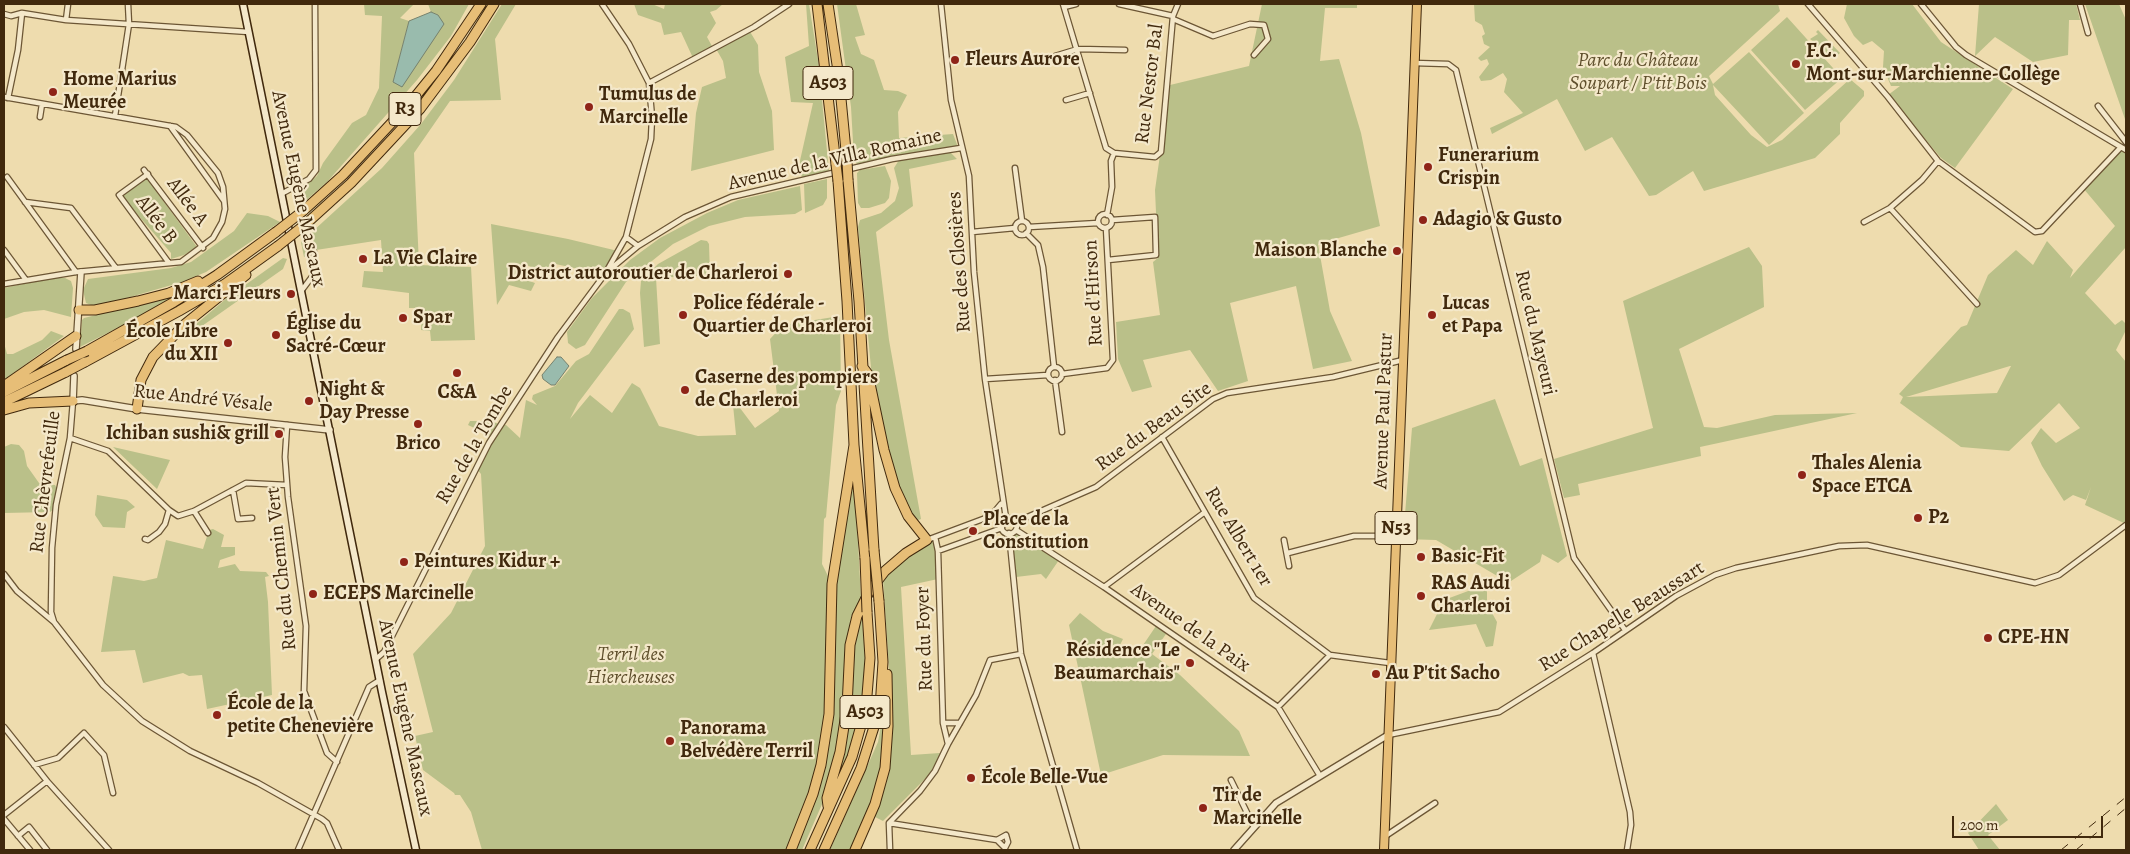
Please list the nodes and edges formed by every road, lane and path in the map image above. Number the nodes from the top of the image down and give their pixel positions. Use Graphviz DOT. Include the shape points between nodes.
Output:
graph roads {
  1 [pos="68,4"];
  2 [pos="128,4"];
  3 [pos="243,4"];
  4 [pos="315,4"];
  5 [pos="475,4"];
  6 [pos="481,4"];
  7 [pos="494,4"];
  8 [pos="602,4"];
  9 [pos="789,4"];
  10 [pos="817,4"];
  11 [pos="828,4"];
  12 [pos="941,4"];
  13 [pos="1076,4"];
  14 [pos="1119,4"];
  15 [pos="1178,4"];
  16 [pos="1417,4"];
  17 [pos="1808,4"];
  18 [pos="1921,4"];
  19 [pos="2080,4"];
  20 [pos="1064,5"];
  21 [pos="22,13"];
  22 [pos="4,14"];
  23 [pos="1173,17"];
  24 [pos="66,20"];
  25 [pos="129,24"];
  26 [pos="249,32"];
  27 [pos="2088,34"];
  28 [pos="460,37"];
  29 [pos="1078,49"];
  30 [pos="1125,50"];
  31 [pos="1254,55"];
  32 [pos="1055,56"];
  33 [pos="1414,63"];
  34 [pos="649,83"];
  35 [pos="1090,93"];
  36 [pos="6,97"];
  37 [pos="1066,100"];
  38 [pos="42,104"];
  39 [pos="2098,106"];
  40 [pos="115,116"];
  41 [pos="40,117"];
  42 [pos="169,125"];
  43 [pos="2126,142"];
  44 [pos="2121,147"];
  45 [pos="961,148"];
  46 [pos="2126,150"];
  47 [pos="1114,153"];
  48 [pos="1938,161"];
  49 [pos="1015,168"];
  50 [pos="144,170"];
  51 [pos="148,174"];
  52 [pos="8,177"];
  53 [pos="282,193"];
  54 [pos="119,195"];
  55 [pos="25,202"];
  56 [pos="225,202"];
  57 [pos="42,204"];
  58 [pos="1890,208"];
  59 [pos="34,215"];
  60 [pos="1107,215"];
  61 [pos="1112,220"];
  62 [pos="1022,221"];
  63 [pos="1864,222"];
  64 [pos="1098,223"];
  65 [pos="1029,227"];
  66 [pos="1015,228"];
  67 [pos="1106,228"];
  68 [pos="972,232"];
  69 [pos="1026,232"];
  70 [pos="626,237"];
  71 [pos="638,246"];
  72 [pos="203,248"];
  73 [pos="4,250"];
  74 [pos="314,252"];
  75 [pos="1108,260"];
  76 [pos="169,263"];
  77 [pos="253,264"];
  78 [pos="116,268"];
  79 [pos="78,272"];
  80 [pos="605,274"];
  81 [pos="217,275"];
  82 [pos="26,280"];
  83 [pos="4,284"];
  84 [pos="302,290"];
  85 [pos="1977,304"];
  86 [pos="79,310"];
  87 [pos="76,336"];
  88 [pos="76,349"];
  89 [pos="1403,360"];
  90 [pos="862,366"];
  91 [pos="1054,367"];
  92 [pos="70,374"];
  93 [pos="1062,374"];
  94 [pos="1048,375"];
  95 [pos="985,379"];
  96 [pos="1054,380"];
  97 [pos="4,386"];
  98 [pos="4,392"];
  99 [pos="73,401"];
  100 [pos="4,402"];
  101 [pos="137,409"];
  102 [pos="4,410"];
  103 [pos="287,425"];
  104 [pos="330,430"];
  105 [pos="1062,432"];
  106 [pos="1162,437"];
  107 [pos="70,438"];
  108 [pos="854,445"];
  109 [pos="287,485"];
  110 [pos="233,490"];
  111 [pos="1002,503"];
  112 [pos="169,510"];
  113 [pos="194,511"];
  114 [pos="1206,512"];
  115 [pos="991,516"];
  116 [pos="252,518"];
  117 [pos="1005,519"];
  118 [pos="1016,522"];
  119 [pos="2126,525"];
  120 [pos="1002,528"];
  121 [pos="1016,530"];
  122 [pos="208,533"];
  123 [pos="1008,534"];
  124 [pos="1395,536"];
  125 [pos="145,539"];
  126 [pos="931,539"];
  127 [pos="1284,540"];
  128 [pos="938,551"];
  129 [pos="1288,553"];
  130 [pos="1289,566"];
  131 [pos="4,574"];
  132 [pos="1104,587"];
  133 [pos="54,622"];
  134 [pos="1625,630"];
  135 [pos="388,642"];
  136 [pos="374,650"];
  137 [pos="1593,653"];
  138 [pos="1021,654"];
  139 [pos="1330,655"];
  140 [pos="376,659"];
  141 [pos="883,662"];
  142 [pos="1390,664"];
  143 [pos="380,680"];
  144 [pos="1278,707"];
  145 [pos="943,723"];
  146 [pos="960,724"];
  147 [pos="4,727"];
  148 [pos="1388,735"];
  149 [pos="948,744"];
  150 [pos="337,762"];
  151 [pos="34,765"];
  152 [pos="1320,776"];
  153 [pos="1231,780"];
  154 [pos="47,781"];
  155 [pos="113,793"];
  156 [pos="1435,804"];
  157 [pos="828,806"];
  158 [pos="4,815"];
  159 [pos="314,815"];
  160 [pos="4,818"];
  161 [pos="889,823"];
  162 [pos="1254,827"];
  163 [pos="18,836"];
  164 [pos="1384,837"];
  165 [pos="997,840"];
  166 [pos="1005,849"];
  167 [pos="30,850"];
  168 [pos="48,850"];
  169 [pos="109,850"];
  170 [pos="298,850"];
  171 [pos="339,850"];
  172 [pos="416,850"];
  173 [pos="791,850"];
  174 [pos="810,850"];
  175 [pos="824,850"];
  176 [pos="856,850"];
  177 [pos="890,850"];
  178 [pos="1077,850"];
  179 [pos="1234,850"];
  180 [pos="1384,850"];
  181 [pos="1627,850"];
  1 -- 24 [label="street"];
  2 -- 25 [label="street"];
  3 -- 26 [label="main road, Avenue Eugène Mascaux"];
  4 -- 53 [label="street" via="316,170 309,179"];
  5 -- 28 [label="highway" via="464,22"];
  6 -- 28 [label="highway, R3"];
  7 -- 77 [label="highway, R3, bridge" via="420,110 351,183"];
  8 -- 34 [label="street, Rue de la Tombe" via="630,44"];
  9 -- 34 [label="street" via="754,27"];
  10 -- 108 [label="highway, A503, bridge" via="838,180"];
  11 -- 90 [label="highway, A503, bridge" via="840,78"];
  12 -- 45 [label="street, Rue des Closières" via="951,100"];
  13 -- 20 [label="street"];
  14 -- 23 [label="street"];
  15 -- 23 [label="street, Rue Nestor Bal"];
  16 -- 33 [label="main road, Avenue Paul Pastur / N53"];
  17 -- 48 [label="street"];
  18 -- 44 [label="street" via="1966,55"];
  19 -- 27 [label="street"];
  20 -- 29 [label="street"];
  21 -- 22 [label="street"];
  21 -- 24 [label="street"];
  21 -- 36 [label="street" via="17,60"];
  23 -- 31 [label="street" via="1213,36 1250,24 1264,25 1268,39"];
  23 -- 47 [label="street, Rue Nestor Bal" via="1161,152 1155,157"];
  24 -- 25 [label="street"];
  25 -- 26 [label="street"];
  25 -- 40 [label="street"];
  26 -- 53 [label="main road, Avenue Eugène Mascaux"];
  28 -- 81 [label="highway, R3, bridge" via="383,135 343,175 303,211"];
  29 -- 30 [label="street"];
  29 -- 32 [label="street"];
  29 -- 35 [label="street"];
  33 -- 89 [label="main road, Avenue Paul Pastur / N53"];
  33 -- 134 [label="street, Rue du Mayeuri" via="1448,64 1456,70 1574,558"];
  34 -- 70 [label="street, Rue de la Tombe" via="651,139"];
  35 -- 37 [label="street"];
  35 -- 47 [label="street" via="1106,148"];
  36 -- 38 [label="street"];
  38 -- 40 [label="street"];
  38 -- 41 [label="street"];
  39 -- 43 [label="street"];
  40 -- 42 [label="street"];
  42 -- 56 [label="street"];
  42 -- 56 [label="street" via="187,135 206,156 218,173"];
  44 -- 46 [label="street"];
  44 -- 48 [label="street" via="2042,231 2035,232"];
  45 -- 68 [label="street, Rue des Closières" via="968,176"];
  45 -- 71 [label="street, Avenue de la Villa Romaine" via="892,159 731,197 685,217"];
  47 -- 60 [label="street"];
  48 -- 58 [label="street"];
  49 -- 62 [label="street"];
  50 -- 51 [label="street, Allée A"];
  51 -- 54 [label="street, Allée A"];
  51 -- 72 [label="street, Allée A"];
  52 -- 55 [label="street"];
  53 -- 84 [label="main road, Avenue Eugène Mascaux"];
  54 -- 76 [label="street, Allée B"];
  55 -- 57 [label="street"];
  55 -- 59 [label="street"];
  56 -- 72 [label="street" via="222,222"];
  57 -- 59 [label="street"];
  57 -- 78 [label="street" via="72,208"];
  58 -- 63 [label="street"];
  58 -- 85 [label="street"];
  59 -- 79 [label="street"];
  60 -- 61 [label="street"];
  60 -- 64 [label="street" via="1100,216"];
  61 -- 67 [label="street" via="1110,227"];
  61 -- 75 [label="street" via="1156,217 1156,255"];
  62 -- 65 [label="street"];
  62 -- 66 [label="street"];
  64 -- 65 [label="street"];
  64 -- 67 [label="street"];
  65 -- 69 [label="street"];
  66 -- 68 [label="street"];
  66 -- 69 [label="street" via="1020,234"];
  67 -- 75 [label="street, Rue d'Hirson"];
  68 -- 95 [label="street, Rue des Closières"];
  69 -- 91 [label="street" via="1038,245 1043,267"];
  70 -- 71 [label="street"];
  70 -- 80 [label="street, Rue de la Tombe"];
  71 -- 80 [label="street, Rue de la Tombe"];
  72 -- 76 [label="street" via="181,262"];
  73 -- 82 [label="street"];
  74 -- 84 [label="street" via="314,274"];
  75 -- 93 [label="street, Rue d'Hirson" via="1113,360 1107,368"];
  76 -- 78 [label="street"];
  77 -- 92 [label="highway, R3, bridge"];
  77 -- 101 [label="highway" via="244,277 185,324 153,357 141,380"];
  78 -- 79 [label="street"];
  79 -- 82 [label="street"];
  79 -- 86 [label="street"];
  80 -- 135 [label="street, Rue de la Tombe" via="558,337 489,443"];
  81 -- 86 [label="highway" via="169,293 94,310"];
  81 -- 98 [label="highway, R3, bridge" via="87,351"];
  82 -- 83 [label="street"];
  84 -- 104 [label="main road, Avenue Eugène Mascaux"];
  86 -- 87 [label="street"];
  87 -- 88 [label="street"];
  87 -- 97 [label="highway"];
  89 -- 106 [label="street, Rue du Beau Site" via="1333,377 1227,393"];
  89 -- 124 [label="main road, Avenue Paul Pastur / N53"];
  90 -- 126 [label="highway" via="868,374 895,488 908,516"];
  90 -- 141 [label="highway, A503, bridge"];
  91 -- 93 [label="street"];
  91 -- 94 [label="street"];
  92 -- 99 [label="street, Rue Chèvrefeuille"];
  92 -- 100 [label="highway, R3"];
  93 -- 96 [label="street"];
  94 -- 95 [label="street"];
  94 -- 96 [label="street"];
  95 -- 111 [label="street, Rue des Closières"];
  96 -- 105 [label="street"];
  99 -- 101 [label="street, Rue André Vésale"];
  99 -- 102 [label="highway" via="29,404"];
  99 -- 107 [label="street, Rue Chèvrefeuille"];
  101 -- 103 [label="street, Rue André Vésale"];
  103 -- 104 [label="street, Rue André Vésale"];
  103 -- 109 [label="street, Rue du Chemin Vert"];
  104 -- 136 [label="main road, Avenue Eugène Mascaux"];
  106 -- 114 [label="street, Rue Albert 1er"];
  106 -- 118 [label="street, Rue du Beau Site" via="1096,487"];
  107 -- 112 [label="street" via="108,451"];
  107 -- 133 [label="street, Rue Chèvrefeuille" via="56,505 52,548 51,612"];
  108 -- 157 [label="highway, A503, bridge" via="865,558 870,658 866,708 852,757"];
  108 -- 173 [label="highway" via="832,584 829,714 813,794"];
  109 -- 110 [label="street" via="246,483"];
  109 -- 150 [label="street, Rue du Chemin Vert" via="306,626 304,691 328,753"];
  110 -- 113 [label="street"];
  110 -- 116 [label="street" via="238,519"];
  111 -- 115 [label="street"];
  111 -- 117 [label="street, Rue des Closières"];
  112 -- 113 [label="street" via="178,516"];
  112 -- 125 [label="street" via="159,532"];
  113 -- 122 [label="street"];
  114 -- 132 [label="street"];
  114 -- 139 [label="street, Rue Albert 1er" via="1254,598"];
  115 -- 117 [label="street"];
  115 -- 126 [label="street"];
  117 -- 118 [label="street" via="1012,518"];
  117 -- 120 [label="street"];
  118 -- 121 [label="street"];
  119 -- 134 [label="street, Rue Chapelle Beaussart" via="2066,571 2035,583 1867,545 1839,546 1759,562 1715,575 1695,585"];
  120 -- 123 [label="street"];
  120 -- 128 [label="street"];
  121 -- 123 [label="street"];
  121 -- 132 [label="street, Avenue de la Paix"];
  123 -- 138 [label="street"];
  124 -- 129 [label="street" via="1354,536"];
  124 -- 142 [label="main road, Avenue Paul Pastur / N53"];
  126 -- 128 [label="street, Rue du Foyer"];
  126 -- 157 [label="highway" via="906,553 885,571 857,616 850,645 847,707"];
  127 -- 129 [label="street"];
  128 -- 145 [label="street, Rue du Foyer"];
  129 -- 130 [label="street"];
  131 -- 133 [label="street" via="17,591"];
  132 -- 144 [label="street, Avenue de la Paix"];
  133 -- 159 [label="street" via="103,685 142,721 190,751 258,783"];
  134 -- 137 [label="street, Rue Chapelle Beaussart"];
  135 -- 136 [label="street"];
  135 -- 140 [label="street, Rue de la Tombe"];
  136 -- 140 [label="main road, Avenue Eugène Mascaux"];
  137 -- 148 [label="street, Rue Chapelle Beaussart" via="1499,712"];
  137 -- 181 [label="street" via="1630,812"];
  138 -- 146 [label="street" via="990,660"];
  138 -- 178 [label="street"];
  139 -- 142 [label="street, Rue Albert 1er"];
  139 -- 144 [label="street"];
  140 -- 143 [label="main road, Avenue Eugène Mascaux"];
  141 -- 175 [label="highway, A503" via="880,708 875,727 861,768"];
  141 -- 176 [label="highway" via="888,678 888,750 882,784"];
  142 -- 148 [label="main road, Avenue Paul Pastur / N53"];
  143 -- 150 [label="street" via="369,687"];
  143 -- 172 [label="main road, Avenue Eugène Mascaux"];
  144 -- 152 [label="street, Avenue de la Paix"];
  145 -- 146 [label="street"];
  145 -- 149 [label="street, Rue du Foyer"];
  146 -- 149 [label="street"];
  147 -- 151 [label="street"];
  148 -- 152 [label="street"];
  148 -- 164 [label="main road, Avenue Paul Pastur / N53"];
  149 -- 161 [label="street" via="935,771"];
  150 -- 159 [label="street"];
  151 -- 154 [label="street"];
  151 -- 155 [label="street" via="58,758 84,733 104,755"];
  152 -- 162 [label="street" via="1276,803"];
  153 -- 162 [label="street"];
  154 -- 158 [label="street"];
  154 -- 169 [label="street"];
  156 -- 164 [label="street"];
  157 -- 174 [label="highway, A503"];
  159 -- 170 [label="street"];
  159 -- 171 [label="street" via="327,823"];
  160 -- 163 [label="street"];
  161 -- 165 [label="street"];
  161 -- 177 [label="street"];
  162 -- 179 [label="street"];
  163 -- 167 [label="street"];
  163 -- 168 [label="street" via="29,827"];
  164 -- 180 [label="main road, Avenue Paul Pastur / N53"];
  165 -- 166 [label="street"];
  165 -- 166 [label="street" via="1006,835"];
}
